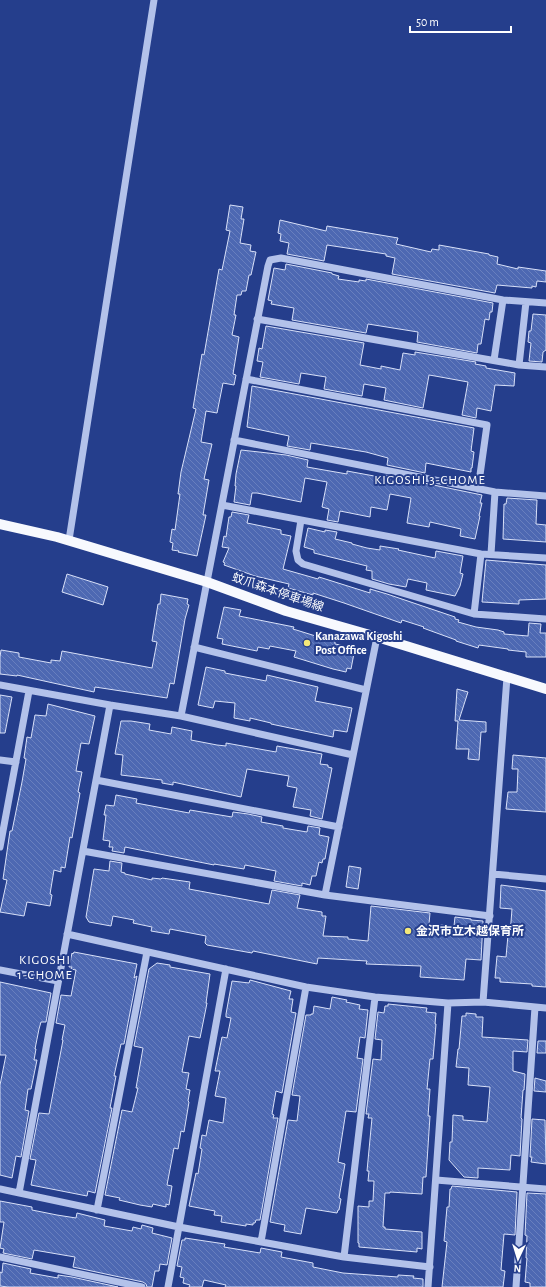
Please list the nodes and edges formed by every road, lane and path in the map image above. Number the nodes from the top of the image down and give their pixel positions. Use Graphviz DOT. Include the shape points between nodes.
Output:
graph roads {
  1 [pos="154,0"];
  2 [pos="503,300"];
  3 [pos="526,302"];
  4 [pos="546,303"];
  5 [pos="258,319"];
  6 [pos="494,360"];
  7 [pos="519,365"];
  8 [pos="546,367"];
  9 [pos="246,379"];
  10 [pos="234,440"];
  11 [pos="478,489"];
  12 [pos="496,492"];
  13 [pos="546,496"];
  14 [pos="222,505"];
  15 [pos="301,520"];
  16 [pos="0,524"];
  17 [pos="69,540"];
  18 [pos="481,554"];
  19 [pos="491,554"];
  20 [pos="546,558"];
  21 [pos="207,582"];
  22 [pos="474,614"];
  23 [pos="546,619"];
  24 [pos="378,637"];
  25 [pos="194,647"];
  26 [pos="507,676"];
  27 [pos="0,685"];
  28 [pos="546,689"];
  29 [pos="366,690"];
  30 [pos="29,691"];
  31 [pos="110,705"];
  32 [pos="181,716"];
  33 [pos="353,755"];
  34 [pos="0,760"];
  35 [pos="16,762"];
  36 [pos="96,780"];
  37 [pos="339,827"];
  38 [pos="0,847"];
  39 [pos="83,851"];
  40 [pos="493,874"];
  41 [pos="546,879"];
  42 [pos="325,895"];
  43 [pos="490,916"];
  44 [pos="67,934"];
  45 [pos="147,952"];
  46 [pos="0,970"];
  47 [pos="226,970"];
  48 [pos="58,981"];
  49 [pos="306,987"];
  50 [pos="375,997"];
  51 [pos="484,1002"];
  52 [pos="448,1003"];
  53 [pos="535,1007"];
  54 [pos="546,1008"];
  55 [pos="436,1180"];
  56 [pos="522,1188"];
  57 [pos="0,1189"];
  58 [pos="546,1190"];
  59 [pos="19,1193"];
  60 [pos="97,1210"];
  61 [pos="179,1227"];
  62 [pos="261,1242"];
  63 [pos="0,1257"];
  64 [pos="344,1257"];
  65 [pos="430,1267"];
  66 [pos="142,1287"];
  67 [pos="168,1287"];
  68 [pos="428,1287"];
  69 [pos="516,1287"];
  1 -- 17 [label="street"];
  2 -- 3 [label="street"];
  2 -- 5 [label="street" via="281,258 270,260"];
  2 -- 6 [label="street"];
  3 -- 4 [label="street"];
  3 -- 7 [label="street"];
  5 -- 6 [label="street"];
  5 -- 9 [label="street"];
  6 -- 7 [label="street"];
  7 -- 8 [label="street"];
  9 -- 10 [label="street"];
  9 -- 11 [label="street" via="487,425"];
  10 -- 11 [label="street"];
  10 -- 14 [label="street"];
  11 -- 12 [label="street"];
  12 -- 13 [label="street"];
  12 -- 19 [label="street"];
  14 -- 15 [label="street"];
  14 -- 21 [label="street"];
  15 -- 18 [label="street"];
  15 -- 22 [label="street" via="296,551 298,560 303,564"];
  16 -- 17 [label="main road, 蚊爪森本停車場線"];
  17 -- 21 [label="main road, 蚊爪森本停車場線"];
  18 -- 19 [label="street"];
  18 -- 22 [label="street"];
  19 -- 20 [label="street"];
  21 -- 24 [label="main road, 蚊爪森本停車場線" via="286,611"];
  21 -- 25 [label="street"];
  22 -- 23 [label="street"];
  24 -- 26 [label="main road, 蚊爪森本停車場線"];
  24 -- 29 [label="street"];
  25 -- 29 [label="street"];
  25 -- 32 [label="street"];
  26 -- 28 [label="main road, 蚊爪森本停車場線"];
  26 -- 40 [label="street"];
  27 -- 30 [label="street"];
  29 -- 33 [label="street"];
  30 -- 31 [label="street"];
  30 -- 35 [label="street"];
  31 -- 32 [label="street"];
  31 -- 36 [label="street"];
  32 -- 33 [label="street"];
  33 -- 37 [label="street"];
  34 -- 35 [label="street"];
  35 -- 38 [label="street"];
  36 -- 37 [label="street"];
  36 -- 39 [label="street"];
  37 -- 42 [label="street"];
  39 -- 42 [label="street"];
  39 -- 44 [label="street"];
  40 -- 41 [label="street"];
  40 -- 43 [label="street"];
  42 -- 43 [label="street"];
  43 -- 51 [label="street"];
  44 -- 45 [label="street"];
  44 -- 48 [label="street"];
  45 -- 47 [label="street"];
  45 -- 60 [label="street"];
  46 -- 48 [label="street"];
  47 -- 49 [label="street"];
  47 -- 61 [label="street"];
  48 -- 59 [label="street"];
  49 -- 50 [label="street"];
  49 -- 62 [label="street"];
  50 -- 52 [label="street"];
  50 -- 64 [label="street"];
  51 -- 52 [label="street"];
  51 -- 53 [label="street"];
  52 -- 55 [label="street"];
  53 -- 54 [label="street"];
  53 -- 56 [label="street"];
  55 -- 56 [label="street"];
  55 -- 65 [label="street"];
  56 -- 58 [label="street"];
  56 -- 69 [label="street"];
  57 -- 59 [label="street"];
  59 -- 60 [label="street"];
  60 -- 61 [label="street"];
  61 -- 62 [label="street"];
  61 -- 67 [label="street"];
  62 -- 64 [label="street"];
  63 -- 66 [label="street"];
  64 -- 65 [label="street"];
  65 -- 68 [label="street"];
}
